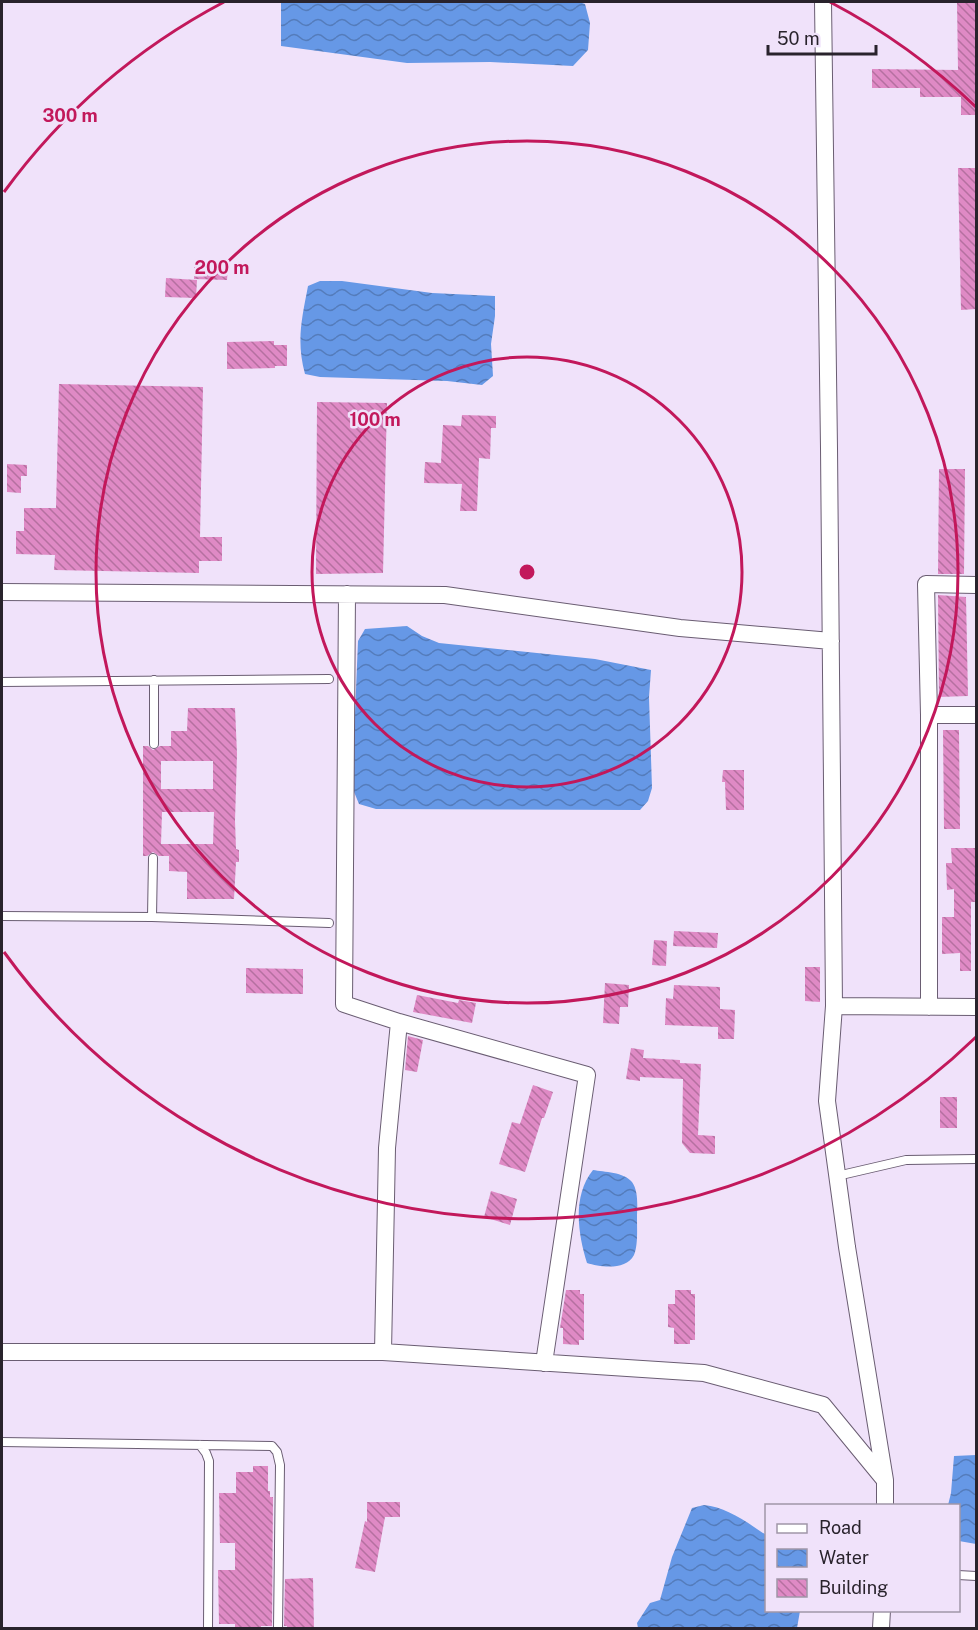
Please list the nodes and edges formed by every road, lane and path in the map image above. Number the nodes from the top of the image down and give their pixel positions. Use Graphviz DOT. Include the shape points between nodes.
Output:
graph roads {
  1 [pos="823,2"];
  2 [pos="976,585"];
  3 [pos="2,592"];
  4 [pos="347,594"];
  5 [pos="831,641"];
  6 [pos="330,679"];
  7 [pos="154,680"];
  8 [pos="2,682"];
  9 [pos="929,715"];
  10 [pos="976,715"];
  11 [pos="154,744"];
  12 [pos="153,858"];
  13 [pos="2,916"];
  14 [pos="152,917"];
  15 [pos="328,923"];
  16 [pos="834,1006"];
  17 [pos="929,1007"];
  18 [pos="976,1007"];
  19 [pos="399,1022"];
  20 [pos="976,1159"];
  21 [pos="837,1176"];
  22 [pos="2,1352"];
  23 [pos="383,1352"];
  24 [pos="544,1363"];
  25 [pos="2,1442"];
  26 [pos="200,1445"];
  27 [pos="885,1480"];
  28 [pos="885,1504"];
  29 [pos="960,1575"];
  30 [pos="976,1576"];
  31 [pos="882,1612"];
  32 [pos="208,1629"];
  33 [pos="278,1629"];
  34 [pos="881,1629"];
  1 -- 5 [label="street"];
  2 -- 9 [label="street" via="926,585"];
  3 -- 4 [label="street"];
  4 -- 5 [label="street" via="445,595 680,628"];
  4 -- 19 [label="street" via="344,1004"];
  5 -- 16 [label="street"];
  6 -- 7 [label="lane"];
  7 -- 8 [label="lane"];
  7 -- 11 [label="lane"];
  9 -- 10 [label="street"];
  9 -- 17 [label="street"];
  12 -- 14 [label="lane"];
  13 -- 14 [label="lane"];
  14 -- 15 [label="lane"];
  16 -- 17 [label="street"];
  16 -- 21 [label="street" via="827,1101"];
  17 -- 18 [label="street"];
  19 -- 23 [label="street" via="387,1148"];
  19 -- 24 [label="street" via="587,1075"];
  20 -- 21 [label="lane" via="906,1160"];
  21 -- 27 [label="street"];
  22 -- 23 [label="street"];
  23 -- 24 [label="street"];
  24 -- 27 [label="street" via="704,1372 823,1405"];
  25 -- 26 [label="lane"];
  26 -- 32 [label="lane" via="209,1461"];
  26 -- 33 [label="lane" via="272,1446 278,1452"];
  27 -- 28 [label="street"];
  29 -- 30 [label="lane"];
  31 -- 34 [label="street"];
}
